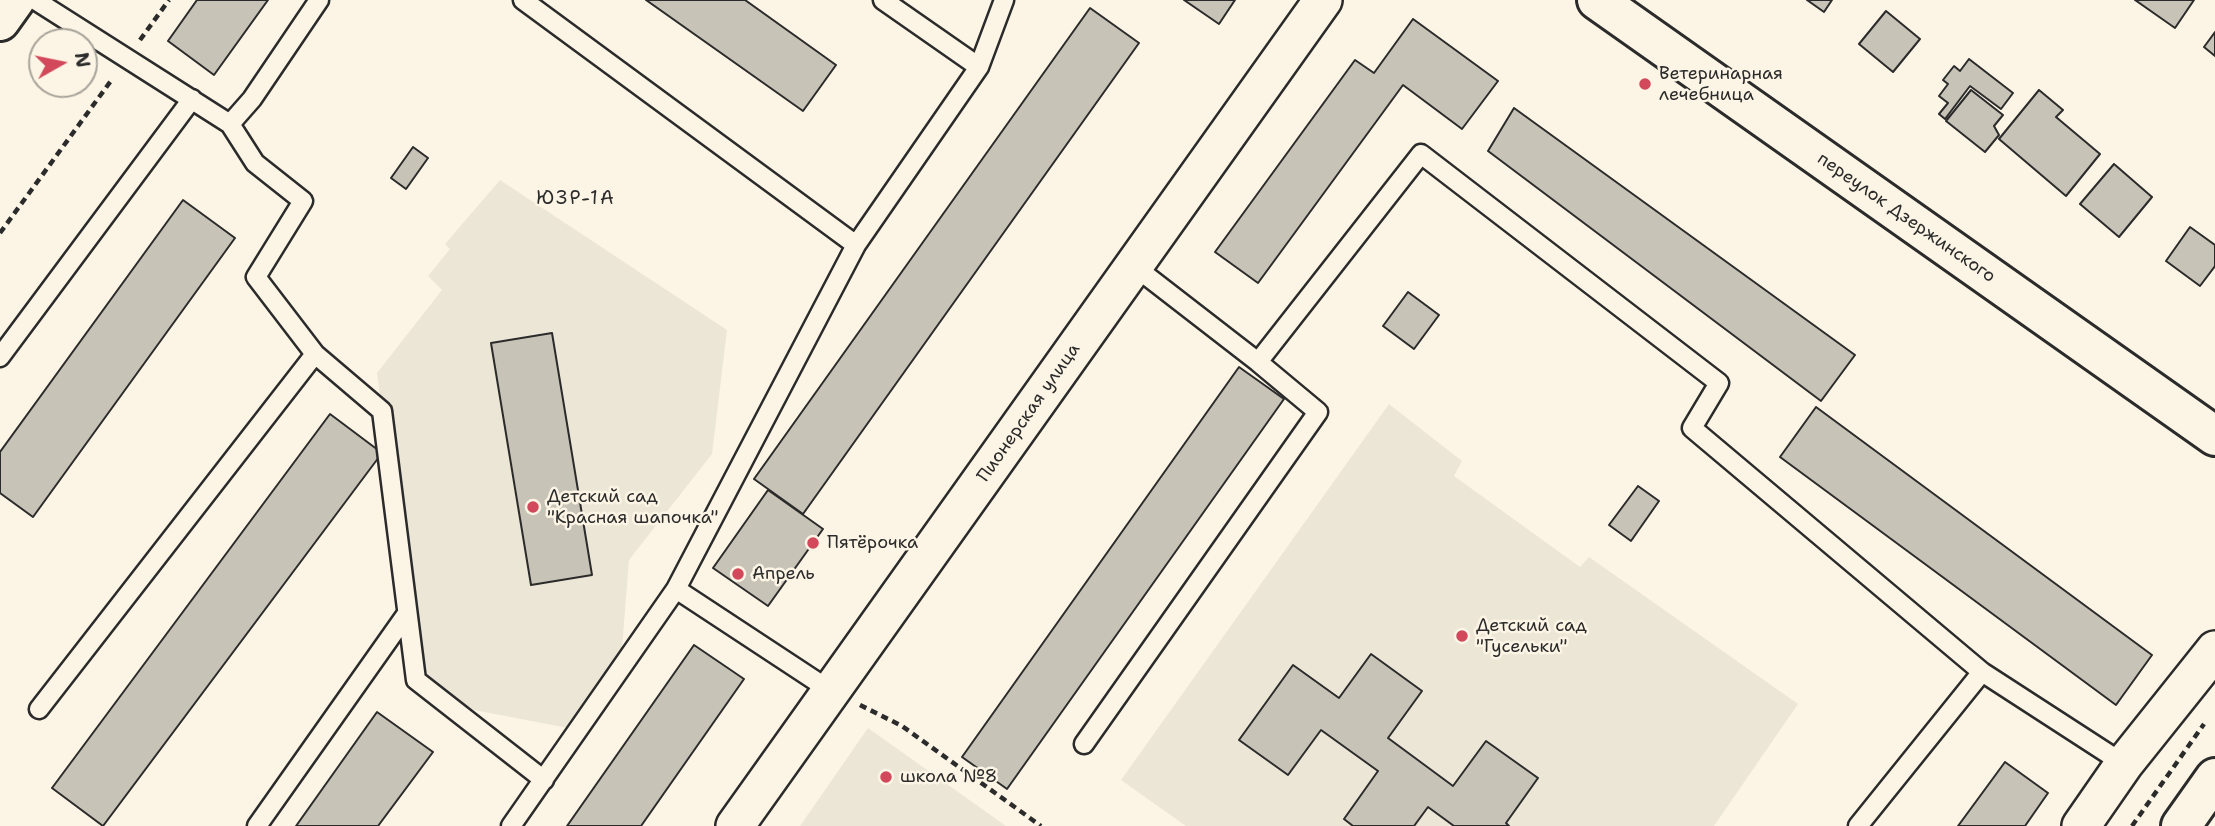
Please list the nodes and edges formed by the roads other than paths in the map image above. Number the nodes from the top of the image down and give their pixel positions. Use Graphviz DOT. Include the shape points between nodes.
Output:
graph roads {
  1 [pos="15,0"];
  2 [pos="35,0"];
  3 [pos="319,0"];
  4 [pos="523,0"];
  5 [pos="883,0"];
  6 [pos="1004,0"];
  7 [pos="1324,0"];
  8 [pos="1597,0"];
  9 [pos="0,21"];
  10 [pos="979,67"];
  11 [pos="192,99"];
  12 [pos="230,124"];
  13 [pos="856,245"];
  14 [pos="1134,266"];
  15 [pos="315,354"];
  16 [pos="0,358"];
  17 [pos="1258,362"];
  18 [pos="2215,436"];
  19 [pos="676,589"];
  20 [pos="406,614"];
  21 [pos="2215,650"];
  22 [pos="1982,672"];
  23 [pos="831,691"];
  24 [pos="39,709"];
  25 [pos="1084,744"];
  26 [pos="2124,764"];
  27 [pos="2215,778"];
  28 [pos="544,780"];
  29 [pos="257,826"];
  30 [pos="511,826"];
  31 [pos="735,826"];
  32 [pos="1858,826"];
  33 [pos="2081,826"];
  34 [pos="2181,826"];
  1 -- 9 [label="street"];
  2 -- 11 [label="lane"];
  3 -- 12 [label="lane" via="253,99"];
  4 -- 13 [label="lane"];
  5 -- 10 [label="lane"];
  6 -- 10 [label="lane"];
  7 -- 14 [label="street, Пионерская улица"];
  8 -- 18 [label="street, переулок Дзержинского"];
  10 -- 13 [label="lane"];
  11 -- 12 [label="lane"];
  11 -- 16 [label="lane"];
  12 -- 15 [label="lane" via="255,163 303,201 256,276"];
  13 -- 19 [label="lane"];
  14 -- 17 [label="lane"];
  14 -- 23 [label="street, Пионерская улица"];
  15 -- 20 [label="lane" via="382,411"];
  15 -- 24 [label="lane"];
  17 -- 22 [label="lane" via="1421,155 1719,383 1692,428"];
  17 -- 25 [label="lane" via="1318,412"];
  19 -- 23 [label="lane"];
  19 -- 28 [label="lane"];
  20 -- 28 [label="lane" via="416,680"];
  20 -- 29 [label="lane"];
  21 -- 26 [label="street"];
  22 -- 26 [label="lane"];
  22 -- 32 [label="lane"];
  23 -- 31 [label="street, Пионерская улица"];
  26 -- 33 [label="street"];
  27 -- 34 [label="street"];
  28 -- 30 [label="lane"];
}
